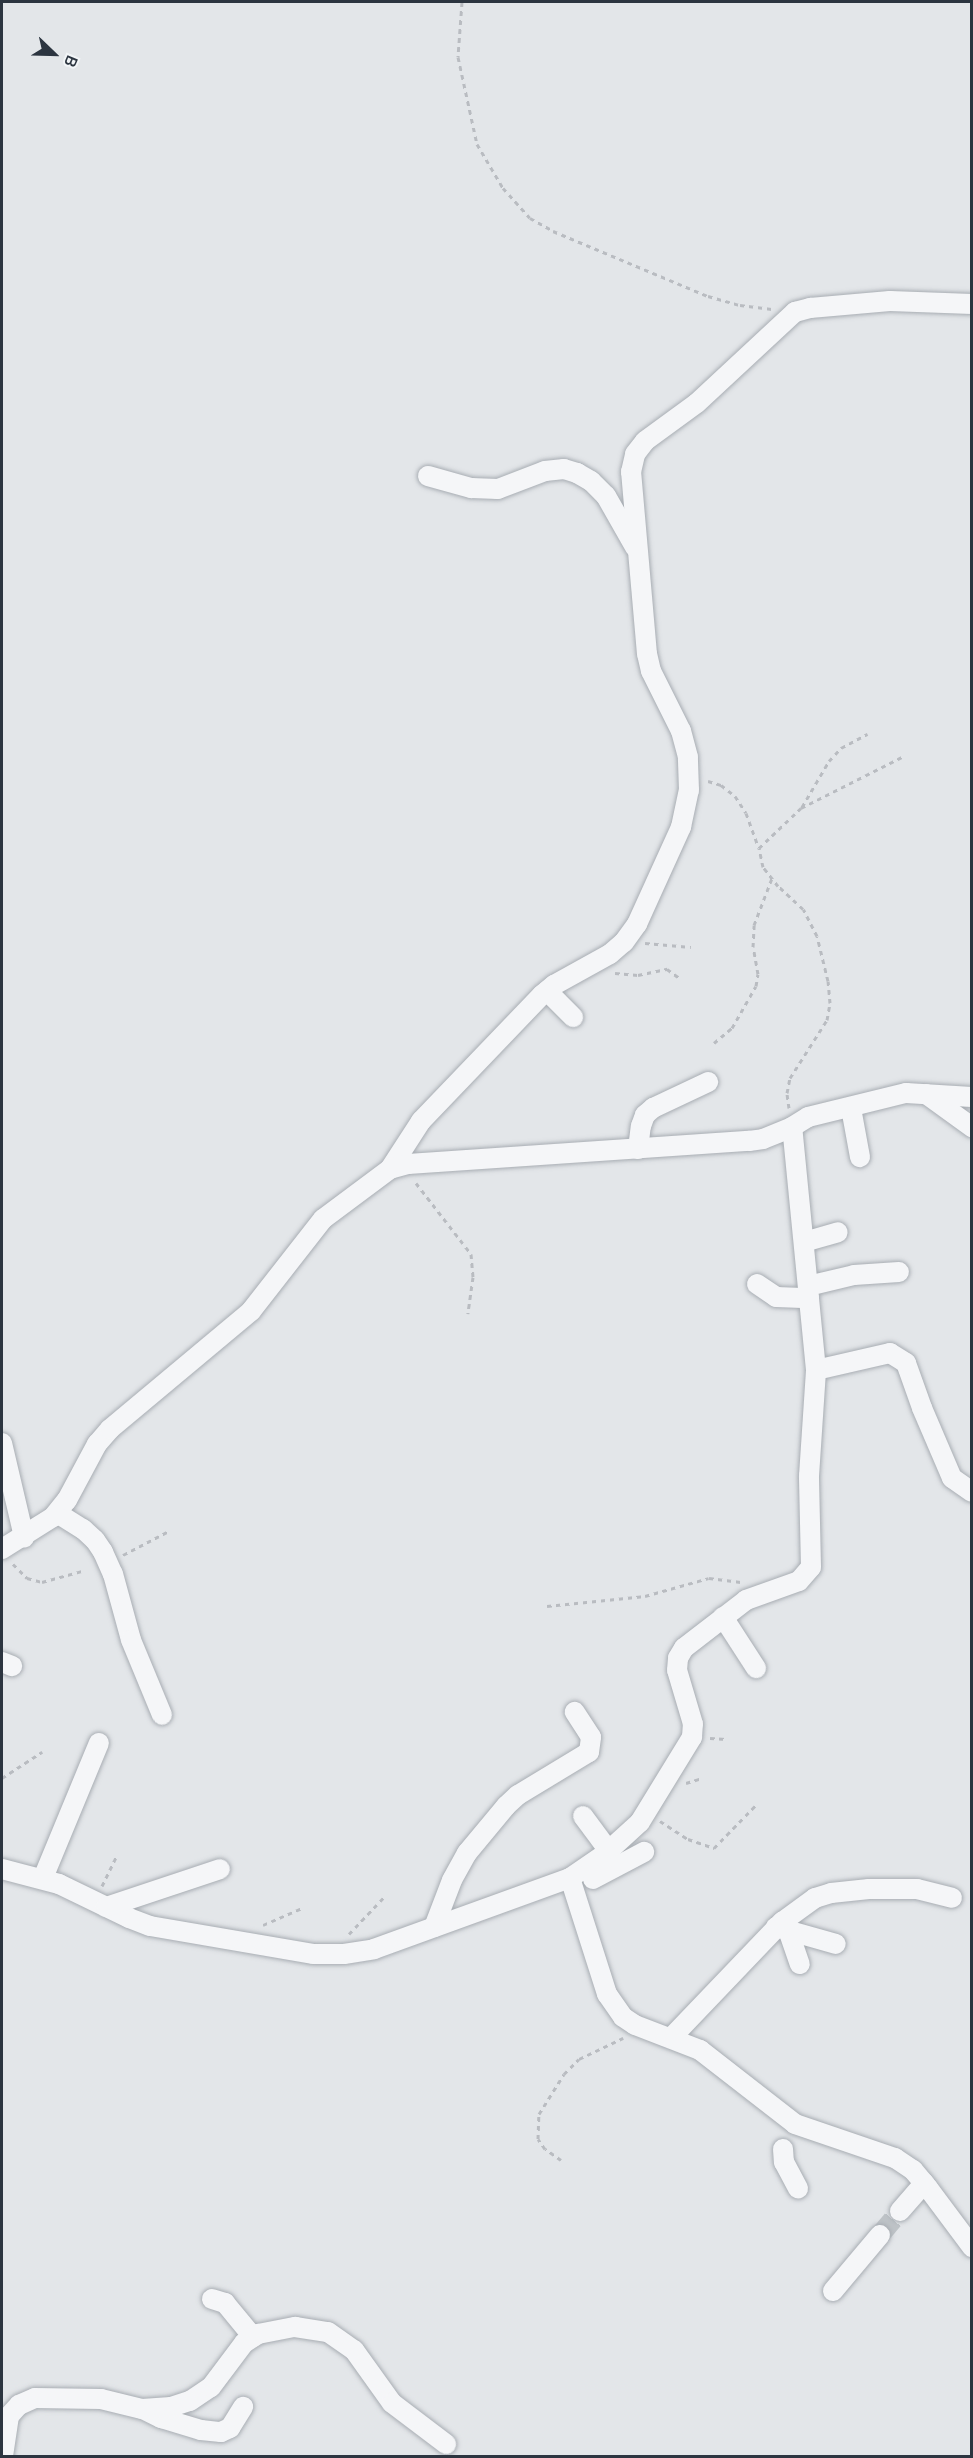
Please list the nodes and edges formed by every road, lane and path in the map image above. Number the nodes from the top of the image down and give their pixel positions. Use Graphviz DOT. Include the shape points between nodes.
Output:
graph roads {
  1 [pos="462,2"];
  2 [pos="972,304"];
  3 [pos="795,312"];
  4 [pos="428,476"];
  5 [pos="638,552"];
  6 [pos="867,734"];
  7 [pos="904,756"];
  8 [pos="689,775"];
  9 [pos="801,808"];
  10 [pos="759,848"];
  11 [pos="772,878"];
  12 [pos="624,942"];
  13 [pos="691,947"];
  14 [pos="593,964"];
  15 [pos="681,979"];
  16 [pos="548,991"];
  17 [pos="573,1017"];
  18 [pos="714,1043"];
  19 [pos="708,1082"];
  20 [pos="924,1092"];
  21 [pos="972,1097"];
  22 [pos="851,1108"];
  23 [pos="792,1127"];
  24 [pos="972,1127"];
  25 [pos="638,1149"];
  26 [pos="860,1157"];
  27 [pos="399,1167"];
  28 [pos="838,1232"];
  29 [pos="804,1242"];
  30 [pos="899,1272"];
  31 [pos="757,1284"];
  32 [pos="809,1292"];
  33 [pos="468,1314"];
  34 [pos="816,1370"];
  35 [pos="2,1443"];
  36 [pos="972,1492"];
  37 [pos="57,1513"];
  38 [pos="169,1531"];
  39 [pos="24,1537"];
  40 [pos="6,1555"];
  41 [pos="108,1562"];
  42 [pos="82,1571"];
  43 [pos="744,1582"];
  44 [pos="547,1606"];
  45 [pos="723,1617"];
  46 [pos="756,1668"];
  47 [pos="575,1712"];
  48 [pos="162,1715"];
  49 [pos="99,1743"];
  50 [pos="42,1752"];
  51 [pos="2,1778"];
  52 [pos="756,1805"];
  53 [pos="647,1812"];
  54 [pos="583,1816"];
  55 [pos="609,1851"];
  56 [pos="644,1852"];
  57 [pos="117,1855"];
  58 [pos="2,1869"];
  59 [pos="220,1869"];
  60 [pos="43,1878"];
  61 [pos="579,1883"];
  62 [pos="385,1896"];
  63 [pos="952,1898"];
  64 [pos="100,1904"];
  65 [pos="302,1908"];
  66 [pos="261,1926"];
  67 [pos="434,1927"];
  68 [pos="782,1929"];
  69 [pos="836,1944"];
  70 [pos="330,1954"];
  71 [pos="800,1964"];
  72 [pos="644,2029"];
  73 [pos="671,2038"];
  74 [pos="786,2136"];
  75 [pos="561,2160"];
  76 [pos="924,2183"];
  77 [pos="798,2188"];
  78 [pos="900,2211"];
  79 [pos="880,2235"];
  80 [pos="972,2247"];
  81 [pos="832,2291"];
  82 [pos="212,2299"];
  83 [pos="253,2337"];
  84 [pos="243,2407"];
  85 [pos="142,2409"];
  86 [pos="446,2444"];
  87 [pos="3,2457"];
  1 -- 3 [label="path" via="458,57 477,144 503,188 530,218 708,296 740,305"];
  2 -- 3 [label="street" via="890,301"];
  3 -- 5 [label="street" via="697,403 645,441 635,454 631,472"];
  4 -- 5 [label="street" via="471,488 498,489 545,471 564,469 577,473 606,496"];
  5 -- 8 [label="street" via="647,654 651,671 681,731"];
  6 -- 9 [label="path" via="841,748 829,761"];
  7 -- 9 [label="path"];
  8 -- 10 [label="path" via="721,785 735,796"];
  8 -- 12 [label="street" via="681,827 637,924"];
  9 -- 10 [label="path"];
  10 -- 11 [label="path" via="763,867"];
  11 -- 18 [label="path" via="754,925 756,986 732,1028"];
  11 -- 23 [label="path" via="803,909 817,936 830,1003 827,1020 790,1078 787,1093"];
  12 -- 13 [label="path"];
  12 -- 14 [label="street"];
  14 -- 15 [label="path" via="619,974 667,969"];
  14 -- 16 [label="street"];
  16 -- 17 [label="street"];
  16 -- 27 [label="street" via="421,1121"];
  19 -- 25 [label="street" via="645,1115"];
  20 -- 21 [label="street"];
  20 -- 22 [label="street"];
  20 -- 24 [label="street"];
  22 -- 23 [label="street" via="808,1117"];
  22 -- 26 [label="street"];
  23 -- 25 [label="street" via="763,1139"];
  23 -- 29 [label="street"];
  25 -- 27 [label="street"];
  27 -- 33 [label="path" via="465,1242 471,1254 473,1277"];
  27 -- 37 [label="street" via="323,1219 251,1311 110,1429"];
  28 -- 29 [label="street"];
  29 -- 32 [label="street"];
  30 -- 32 [label="street" via="854,1275"];
  31 -- 32 [label="street" via="776,1297"];
  32 -- 34 [label="street"];
  34 -- 36 [label="street" via="890,1353 906,1363 952,1478"];
  34 -- 45 [label="street" via="809,1460 811,1567 799,1581 756,1594"];
  35 -- 39 [label="street"];
  37 -- 39 [label="street"];
  37 -- 41 [label="street" via="95,1540"];
  38 -- 41 [label="path"];
  39 -- 40 [label="street"];
  40 -- 42 [label="path" via="27,1578 42,1582"];
  41 -- 48 [label="street" via="131,1640"];
  43 -- 44 [label="path" via="709,1578 645,1596"];
  45 -- 46 [label="street"];
  45 -- 53 [label="street" via="684,1648 678,1658 677,1670 693,1724 692,1737"];
  47 -- 67 [label="street" via="591,1737 589,1752 506,1806 467,1853"];
  49 -- 60 [label="street"];
  50 -- 51 [label="path"];
  52 -- 53 [label="path" via="714,1848 688,1839"];
  53 -- 55 [label="street"];
  54 -- 55 [label="street"];
  55 -- 61 [label="street"];
  56 -- 61 [label="street"];
  57 -- 64 [label="path"];
  58 -- 60 [label="street"];
  59 -- 64 [label="street"];
  60 -- 64 [label="street"];
  61 -- 67 [label="street"];
  61 -- 72 [label="street" via="607,1994 623,2017"];
  62 -- 70 [label="path"];
  63 -- 68 [label="street" via="917,1889 869,1888 831,1893 800,1906"];
  64 -- 70 [label="street" via="150,1926"];
  65 -- 66 [label="path"];
  67 -- 70 [label="street" via="374,1948"];
  68 -- 69 [label="street"];
  68 -- 71 [label="street"];
  68 -- 73 [label="street"];
  72 -- 73 [label="street"];
  72 -- 75 [label="path" via="579,2059 564,2073 548,2098 539,2114 538,2139"];
  73 -- 74 [label="street" via="713,2059"];
  74 -- 76 [label="street" via="808,2130 895,2158"];
  74 -- 77 [label="street" via="784,2162"];
  76 -- 78 [label="street"];
  76 -- 80 [label="street"];
  79 -- 81 [label="street"];
  82 -- 83 [label="street" via="225,2303"];
  83 -- 85 [label="street" via="244,2343 211,2387 190,2401"];
  83 -- 86 [label="street" via="295,2327 328,2332 354,2350 392,2403"];
  84 -- 85 [label="street" via="230,2428 221,2432 201,2430"];
  85 -- 87 [label="street" via="101,2399 35,2398 19,2405 9,2416"];
}
